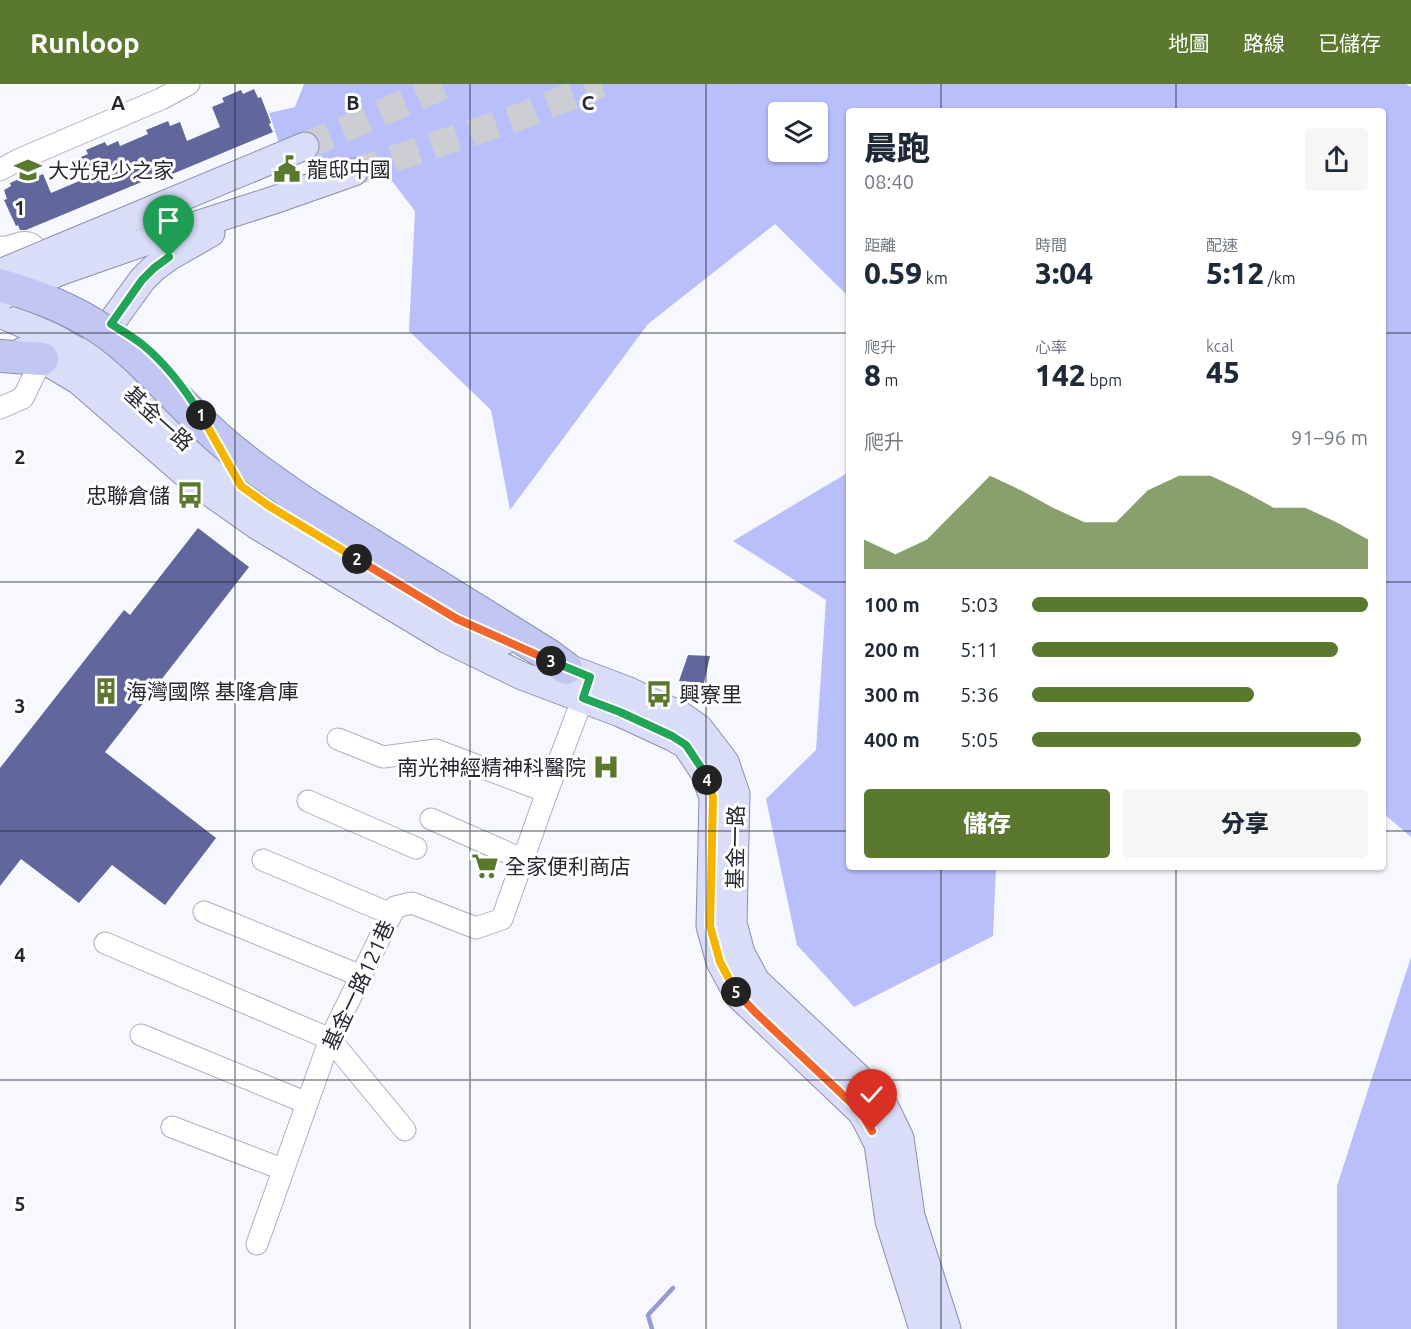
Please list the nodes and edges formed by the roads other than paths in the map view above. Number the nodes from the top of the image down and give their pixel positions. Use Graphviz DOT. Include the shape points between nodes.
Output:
graph roads {
  1 [pos="189,84"];
  2 [pos="305,146"];
  3 [pos="0,170"];
  4 [pos="354,172"];
  5 [pos="274,200"];
  6 [pos="0,247"];
  7 [pos="55,271"];
  8 [pos="0,273"];
  9 [pos="0,285"];
  10 [pos="0,297"];
  11 [pos="0,314"];
  12 [pos="111,324"];
  13 [pos="0,341"];
  14 [pos="0,356"];
  15 [pos="87,356"];
  16 [pos="42,359"];
  17 [pos="0,408"];
  18 [pos="233,495"];
  19 [pos="574,683"];
  20 [pos="338,739"];
  21 [pos="547,792"];
  22 [pos="308,801"];
  23 [pos="431,819"];
  24 [pos="416,848"];
  25 [pos="263,860"];
  26 [pos="524,860"];
  27 [pos="204,912"];
  28 [pos="391,914"];
  29 [pos="105,943"];
  30 [pos="361,976"];
  31 [pos="141,1035"];
  32 [pos="330,1039"];
  33 [pos="307,1103"];
  34 [pos="172,1127"];
  35 [pos="405,1130"];
  36 [pos="282,1169"];
  37 [pos="257,1244"];
  38 [pos="923,1329"];
  39 [pos="947,1329"];
  1 -- 3 [label="street"];
  2 -- 7 [label="main road"];
  4 -- 5 [label="main road"];
  5 -- 7 [label="main road"];
  5 -- 12 [label="main road" via="154,268"];
  6 -- 7 [label="street" via="31,243"];
  7 -- 8 [label="main road, bridge"];
  7 -- 10 [label="main road, bridge"];
  7 -- 12 [label="street"];
  9 -- 19 [label="highway, bridge" via="62,307 105,332 218,438 268,478 550,656"];
  11 -- 15 [label="main road, 基金一路"];
  12 -- 15 [label="main road"];
  12 -- 18 [label="street" via="141,343 178,381 198,411"];
  13 -- 16 [label="main road, 基金一路"];
  14 -- 16 [label="highway"];
  15 -- 16 [label="main road"];
  15 -- 18 [label="main road, 基金一路" via="210,464"];
  16 -- 17 [label="street" via="23,398"];
  16 -- 18 [label="main road, 基金一路" via="80,381 195,482"];
  18 -- 19 [label="main road, 基金一路" via="269,506 457,619"];
  19 -- 21 [label="street, 基金一路121巷"];
  19 -- 38 [label="main road, 基金一路" via="620,712 686,745 704,772 713,797 710,926 720,962 738,995 867,1122 878,1144 889,1221"];
  19 -- 39 [label="main road, 基金一路" via="629,691 682,716 699,728 725,762 736,794 733,923 741,953 756,981 879,1097 887,1111 900,1138 911,1216"];
  20 -- 21 [label="street" via="383,757 435,750"];
  21 -- 26 [label="street, 基金一路121巷"];
  22 -- 24 [label="street"];
  23 -- 26 [label="street"];
  25 -- 28 [label="street"];
  26 -- 28 [label="street, 基金一路121巷" via="502,919 476,928 412,903 395,907"];
  27 -- 30 [label="street"];
  28 -- 30 [label="street, 基金一路121巷"];
  29 -- 32 [label="street"];
  30 -- 32 [label="street, 基金一路121巷"];
  31 -- 33 [label="street"];
  32 -- 33 [label="street, 基金一路121巷"];
  32 -- 35 [label="street"];
  33 -- 36 [label="street, 基金一路121巷"];
  34 -- 36 [label="street"];
  36 -- 37 [label="street, 基金一路121巷"];
}
